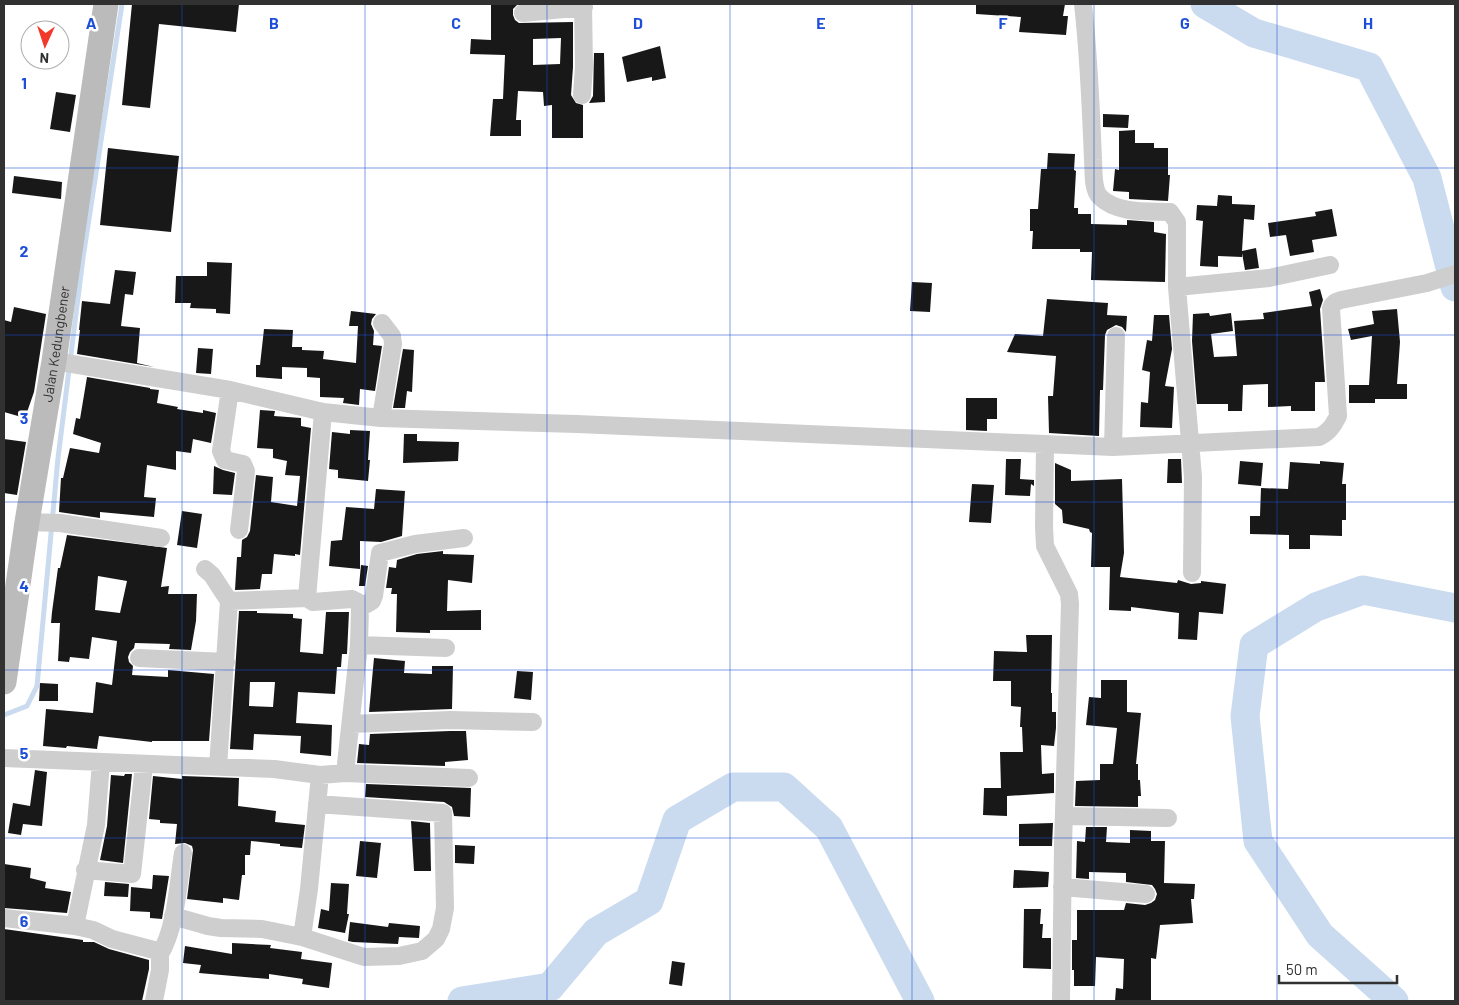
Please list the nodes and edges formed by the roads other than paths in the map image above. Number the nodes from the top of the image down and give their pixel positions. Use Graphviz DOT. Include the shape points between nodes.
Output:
graph roads {
  1 [pos="106,4"];
  2 [pos="1083,4"];
  3 [pos="583,5"];
  4 [pos="523,13"];
  5 [pos="582,95"];
  6 [pos="1330,265"];
  7 [pos="1455,274"];
  8 [pos="1177,288"];
  9 [pos="382,324"];
  10 [pos="1116,336"];
  11 [pos="57,362"];
  12 [pos="230,390"];
  13 [pos="323,412"];
  14 [pos="381,418"];
  15 [pos="1189,443"];
  16 [pos="1045,445"];
  17 [pos="1113,447"];
  18 [pos="44,522"];
  19 [pos="239,530"];
  20 [pos="162,538"];
  21 [pos="464,538"];
  22 [pos="205,569"];
  23 [pos="1192,573"];
  24 [pos="308,598"];
  25 [pos="229,601"];
  26 [pos="360,608"];
  27 [pos="359,645"];
  28 [pos="446,648"];
  29 [pos="139,658"];
  30 [pos="226,662"];
  31 [pos="4,682"];
  32 [pos="533,722"];
  33 [pos="351,724"];
  34 [pos="4,758"];
  35 [pos="101,762"];
  36 [pos="144,765"];
  37 [pos="218,767"];
  38 [pos="345,773"];
  39 [pos="320,775"];
  40 [pos="469,778"];
  41 [pos="317,804"];
  42 [pos="1064,816"];
  43 [pos="1168,818"];
  44 [pos="184,854"];
  45 [pos="86,870"];
  46 [pos="1062,887"];
  47 [pos="1146,894"];
  48 [pos="173,916"];
  49 [pos="4,918"];
  50 [pos="75,926"];
  51 [pos="302,937"];
  52 [pos="160,954"];
  53 [pos="154,1001"];
  54 [pos="1061,1001"];
  1 -- 11 [label="street, Jalan Kedungbener"];
  2 -- 8 [label="street" via="1097,193 1126,210 1170,212 1177,222"];
  3 -- 4 [label="street"];
  3 -- 5 [label="street"];
  6 -- 8 [label="street" via="1269,278"];
  7 -- 15 [label="street" via="1334,302 1331,308 1338,416 1328,432 1320,437"];
  8 -- 15 [label="street"];
  9 -- 14 [label="street" via="392,336 393,344"];
  10 -- 17 [label="street"];
  11 -- 12 [label="street"];
  11 -- 18 [label="street, Jalan Kedungbener"];
  12 -- 13 [label="street"];
  12 -- 19 [label="street" via="221,451 225,460 243,464 246,471"];
  13 -- 14 [label="street"];
  13 -- 24 [label="street"];
  14 -- 16 [label="street"];
  15 -- 17 [label="street"];
  15 -- 23 [label="street" via="1193,477"];
  16 -- 17 [label="street"];
  16 -- 42 [label="street" via="1045,546 1069,594 1070,604"];
  18 -- 20 [label="street"];
  18 -- 31 [label="street, Jalan Kedungbener"];
  21 -- 26 [label="street" via="415,544 380,553 374,596"];
  22 -- 25 [label="street"];
  24 -- 25 [label="street"];
  24 -- 26 [label="street" via="313,602 352,599"];
  25 -- 30 [label="street"];
  26 -- 27 [label="street"];
  27 -- 28 [label="street"];
  27 -- 33 [label="street"];
  29 -- 30 [label="street"];
  30 -- 37 [label="street"];
  32 -- 33 [label="street" via="450,720"];
  33 -- 38 [label="street"];
  34 -- 35 [label="street"];
  35 -- 36 [label="street"];
  35 -- 45 [label="street" via="96,825"];
  36 -- 37 [label="street"];
  36 -- 45 [label="street" via="132,874"];
  37 -- 39 [label="street"];
  38 -- 39 [label="street"];
  38 -- 40 [label="street"];
  39 -- 41 [label="street"];
  41 -- 51 [label="street"];
  41 -- 51 [label="street" via="443,813 445,908 436,940 422,951 399,956 364,958"];
  42 -- 43 [label="street"];
  42 -- 46 [label="street"];
  44 -- 48 [label="street"];
  45 -- 50 [label="street"];
  46 -- 47 [label="street"];
  46 -- 54 [label="street"];
  48 -- 51 [label="street" via="208,926 262,929"];
  48 -- 52 [label="street" via="168,939"];
  49 -- 50 [label="street"];
  50 -- 52 [label="street"];
  52 -- 53 [label="street"];
}
